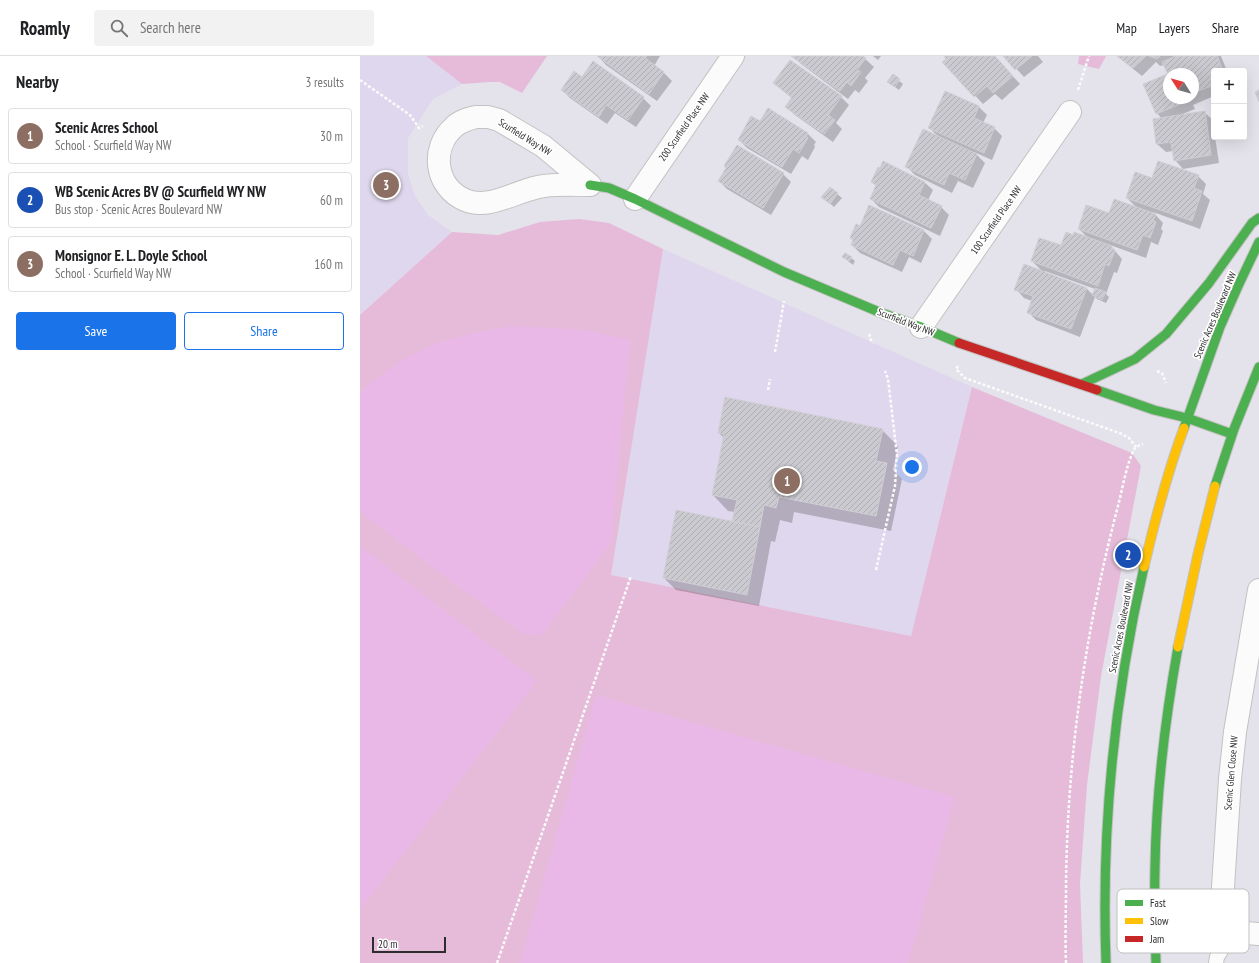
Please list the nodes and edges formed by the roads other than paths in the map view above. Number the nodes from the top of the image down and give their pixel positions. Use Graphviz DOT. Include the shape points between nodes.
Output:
graph roads {
  1 [pos="733,56"];
  2 [pos="1070,112"];
  3 [pos="590,185"];
  4 [pos="635,199"];
  5 [pos="1259,218"];
  6 [pos="1259,242"];
  7 [pos="921,327"];
  8 [pos="1259,367"];
  9 [pos="1082,384"];
  10 [pos="1187,418"];
  11 [pos="1232,434"];
  12 [pos="1259,590"];
  13 [pos="1155,889"];
  14 [pos="1223,889"];
  15 [pos="1249,933"];
  16 [pos="1259,934"];
  17 [pos="1155,953"];
  18 [pos="1219,953"];
  19 [pos="1106,963"];
  20 [pos="1156,963"];
  21 [pos="1216,963"];
  1 -- 4 [label="street, 200 Scurfield Place NW"];
  2 -- 7 [label="street, 100 Scurfield Place NW"];
  3 -- 3 [label="street, Scurfield Way NW" via="543,146 499,120 488,117 464,120 454,127 443,140 439,153 440,171 448,188 465,200 476,203 487,203 544,186"];
  3 -- 4 [label="street, Scurfield Way NW" via="609,188"];
  4 -- 7 [label="street, Scurfield Way NW" via="784,272"];
  5 -- 9 [label="street" via="1252,223 1209,283 1166,334 1135,359"];
  6 -- 10 [label="street, Scenic Acres Boulevard NW" via="1222,324"];
  7 -- 9 [label="street, Scurfield Way NW" via="965,345"];
  8 -- 11 [label="street"];
  9 -- 10 [label="street, Scurfield Way NW" via="1154,410"];
  10 -- 11 [label="street, Scurfield Way NW"];
  10 -- 19 [label="street, Scenic Acres Boulevard NW" via="1174,453 1153,529 1124,663 1107,816"];
  11 -- 13 [label="street" via="1216,484 1183,617 1162,749"];
  12 -- 14 [label="street, Scenic Glen Close NW" via="1235,732"];
  15 -- 16 [label="street"];
  17 -- 20 [label="street"];
  18 -- 21 [label="lane"];
}
